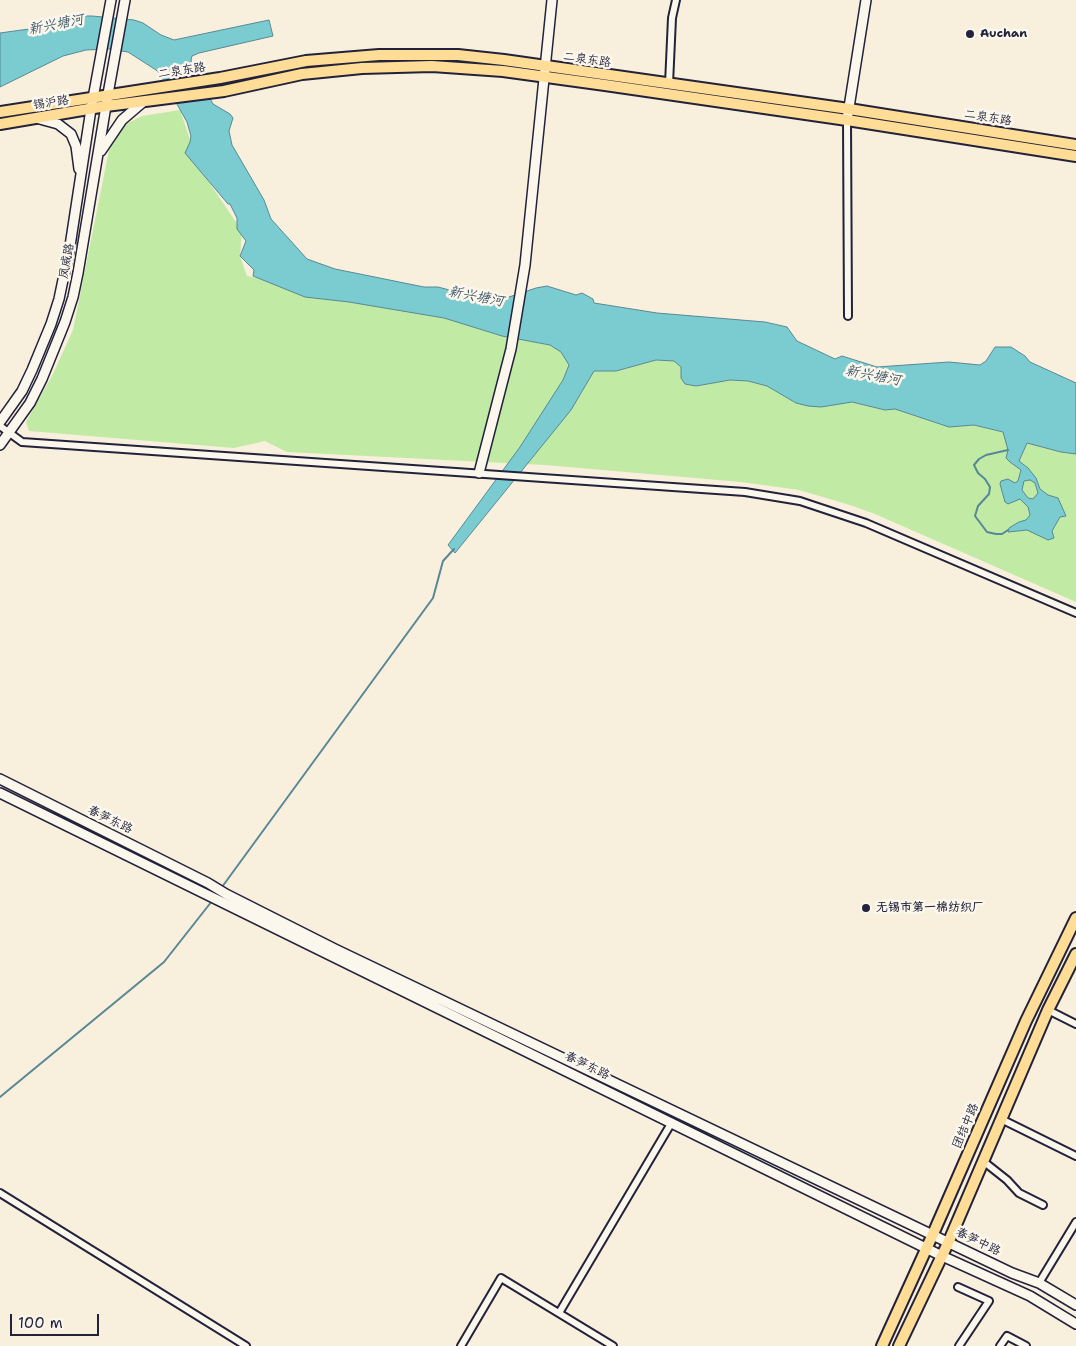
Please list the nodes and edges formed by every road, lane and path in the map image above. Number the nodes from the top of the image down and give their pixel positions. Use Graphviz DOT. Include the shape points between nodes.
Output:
graph roads {
  1 [pos="552,0"];
  2 [pos="676,0"];
  3 [pos="866,0"];
  4 [pos="111,1"];
  5 [pos="125,2"];
  6 [pos="545,72"];
  7 [pos="668,84"];
  8 [pos="108,94"];
  9 [pos="94,97"];
  10 [pos="143,102"];
  11 [pos="106,106"];
  12 [pos="91,109"];
  13 [pos="0,112"];
  14 [pos="848,115"];
  15 [pos="36,118"];
  16 [pos="0,124"];
  17 [pos="1076,145"];
  18 [pos="1076,156"];
  19 [pos="97,158"];
  20 [pos="81,178"];
  21 [pos="848,316"];
  22 [pos="0,422"];
  23 [pos="0,426"];
  24 [pos="10,433"];
  25 [pos="0,445"];
  26 [pos="479,473"];
  27 [pos="1076,613"];
  28 [pos="0,779"];
  29 [pos="0,793"];
  30 [pos="223,898"];
  31 [pos="1076,918"];
  32 [pos="1076,954"];
  33 [pos="1048,1010"];
  34 [pos="1076,1024"];
  35 [pos="1001,1119"];
  36 [pos="672,1122"];
  37 [pos="1076,1156"];
  38 [pos="983,1161"];
  39 [pos="0,1193"];
  40 [pos="1043,1205"];
  41 [pos="1076,1222"];
  42 [pos="933,1234"];
  43 [pos="949,1242"];
  44 [pos="927,1247"];
  45 [pos="942,1256"];
  46 [pos="1039,1283"];
  47 [pos="958,1287"];
  48 [pos="1076,1305"];
  49 [pos="558,1313"];
  50 [pos="1076,1324"];
  51 [pos="246,1346"];
  52 [pos="461,1346"];
  53 [pos="613,1346"];
  54 [pos="882,1346"];
  55 [pos="899,1346"];
  56 [pos="959,1346"];
  57 [pos="1000,1346"];
  58 [pos="1026,1346"];
  1 -- 6 [label="main road"];
  2 -- 7 [label="street"];
  3 -- 14 [label="main road"];
  4 -- 9 [label="main road, 凤威路"];
  5 -- 8 [label="main road, 凤威路"];
  6 -- 7 [label="main road, 二泉东路"];
  6 -- 8 [label="main road, 二泉东路" via="458,55 379,55 306,62"];
  6 -- 10 [label="main road, 二泉东路" via="432,66 362,68 302,74 224,91"];
  6 -- 14 [label="main road, 二泉东路"];
  6 -- 26 [label="main road" via="525,265 510,349"];
  7 -- 14 [label="main road, 二泉东路"];
  8 -- 9 [label="main road, 二泉东路"];
  8 -- 11 [label="main road, 凤威路"];
  9 -- 12 [label="main road, 凤威路"];
  9 -- 13 [label="main road, 锡沪路"];
  10 -- 11 [label="main road, 二泉东路"];
  10 -- 19 [label="main road" via="122,120"];
  11 -- 12 [label="main road, 锡沪路"];
  11 -- 19 [label="main road, 凤威路"];
  12 -- 15 [label="main road, 锡沪路"];
  12 -- 20 [label="main road, 凤威路"];
  14 -- 17 [label="main road, 二泉东路"];
  14 -- 18 [label="main road, 二泉东路"];
  14 -- 21 [label="street"];
  15 -- 16 [label="main road, 锡沪路"];
  15 -- 20 [label="main road" via="58,124 71,134"];
  19 -- 24 [label="main road, 凤威路" via="78,273 65,322 42,379"];
  20 -- 22 [label="main road, 凤威路" via="66,270 51,324 22,391"];
  23 -- 24 [label="street"];
  24 -- 25 [label="main road, 凤威路"];
  24 -- 26 [label="street" via="22,442"];
  26 -- 27 [label="street" via="745,492 800,501 866,523"];
  28 -- 30 [label="main road, 春笋东路" via="208,883"];
  29 -- 30 [label="main road, 春笋东路" via="201,892"];
  30 -- 36 [label="main road, 春笋东路"];
  30 -- 42 [label="main road, 春笋东路"];
  31 -- 42 [label="main road, 团结中路" via="1026,1021"];
  32 -- 33 [label="main road"];
  33 -- 34 [label="street"];
  33 -- 35 [label="main road"];
  35 -- 37 [label="street"];
  35 -- 38 [label="main road"];
  36 -- 44 [label="main road, 春笋东路"];
  36 -- 49 [label="street"];
  38 -- 40 [label="street" via="1019,1193"];
  38 -- 43 [label="main road"];
  39 -- 51 [label="street"];
  41 -- 46 [label="street"];
  42 -- 43 [label="main road, 春笋中路"];
  42 -- 44 [label="main road, 团结中路"];
  43 -- 45 [label="main road"];
  43 -- 46 [label="main road, 春笋中路"];
  44 -- 45 [label="main road, 春笋东路"];
  44 -- 54 [label="main road, 团结中路"];
  45 -- 50 [label="main road" via="1030,1296"];
  45 -- 55 [label="main road"];
  46 -- 48 [label="main road"];
  47 -- 56 [label="street" via="989,1302"];
  49 -- 52 [label="street" via="501,1278"];
  49 -- 53 [label="street"];
  57 -- 58 [label="street" via="1007,1336"];
}
